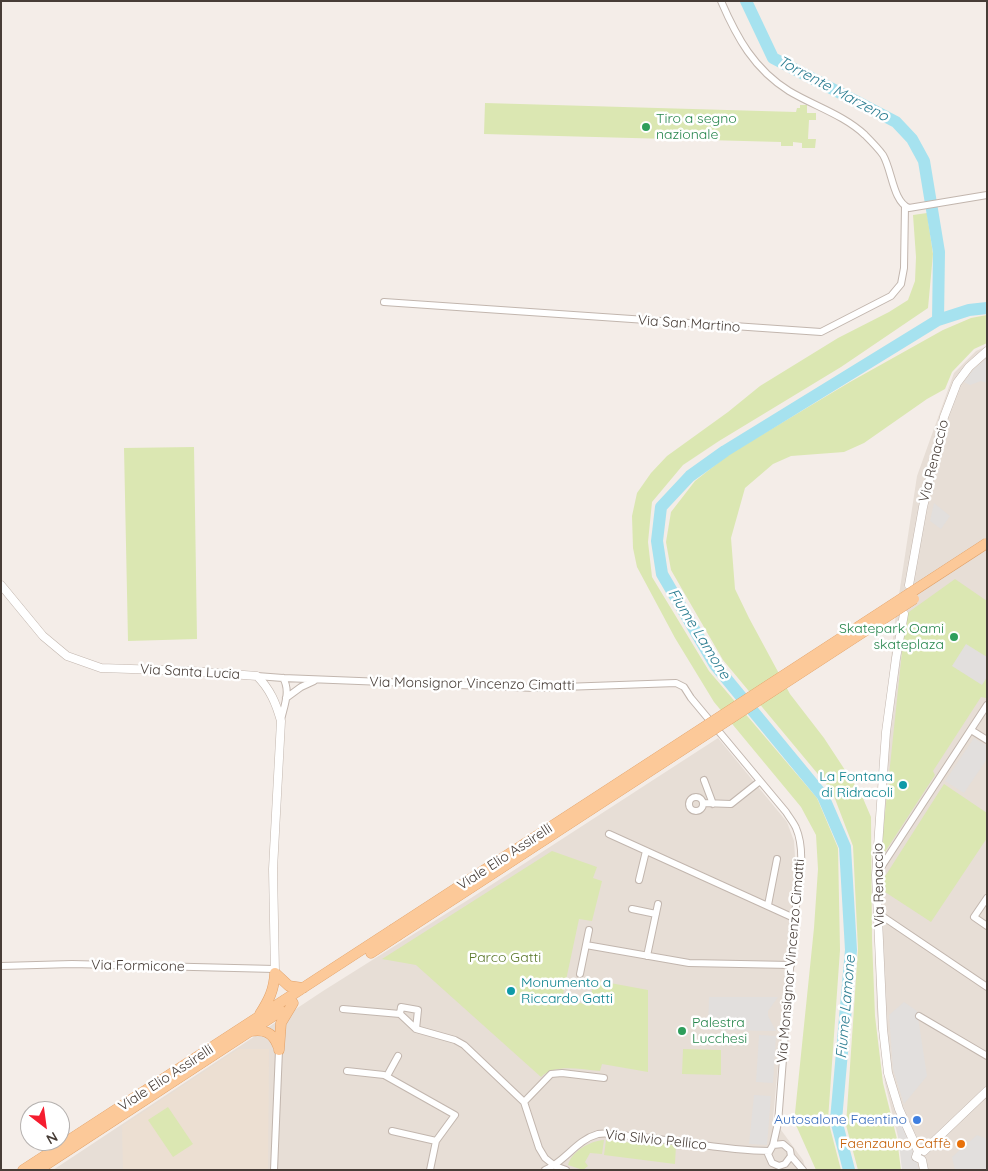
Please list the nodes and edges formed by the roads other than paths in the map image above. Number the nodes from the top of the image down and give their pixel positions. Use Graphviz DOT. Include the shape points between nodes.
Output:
graph roads {
  1 [pos="721,2"];
  2 [pos="987,195"];
  3 [pos="907,207"];
  4 [pos="384,302"];
  5 [pos="987,351"];
  6 [pos="987,543"];
  7 [pos="987,552"];
  8 [pos="1,585"];
  9 [pos="909,585"];
  10 [pos="904,614"];
  11 [pos="257,676"];
  12 [pos="283,678"];
  13 [pos="318,680"];
  14 [pos="286,698"];
  15 [pos="987,705"];
  16 [pos="281,721"];
  17 [pos="971,730"];
  18 [pos="987,740"];
  19 [pos="704,780"];
  20 [pos="760,781"];
  21 [pos="703,804"];
  22 [pos="713,804"];
  23 [pos="610,834"];
  24 [pos="646,851"];
  25 [pos="777,858"];
  26 [pos="876,875"];
  27 [pos="639,880"];
  28 [pos="987,898"];
  29 [pos="658,904"];
  30 [pos="768,906"];
  31 [pos="632,909"];
  32 [pos="656,914"];
  33 [pos="879,914"];
  34 [pos="794,918"];
  35 [pos="987,926"];
  36 [pos="589,930"];
  37 [pos="395,933"];
  38 [pos="586,945"];
  39 [pos="646,956"];
  40 [pos="791,965"];
  41 [pos="1,966"];
  42 [pos="275,971"];
  43 [pos="580,974"];
  44 [pos="987,986"];
  45 [pos="304,988"];
  46 [pos="292,1003"];
  47 [pos="343,1009"];
  48 [pos="400,1014"];
  49 [pos="919,1016"];
  50 [pos="257,1018"];
  51 [pos="416,1029"];
  52 [pos="250,1032"];
  53 [pos="279,1050"];
  54 [pos="398,1056"];
  55 [pos="987,1056"];
  56 [pos="347,1071"];
  57 [pos="387,1076"];
  58 [pos="604,1078"];
  59 [pos="987,1091"];
  60 [pos="524,1102"];
  61 [pos="778,1123"];
  62 [pos="392,1131"];
  63 [pos="436,1141"];
  64 [pos="783,1144"];
  65 [pos="770,1151"];
  66 [pos="921,1151"];
  67 [pos="791,1156"];
  68 [pos="555,1166"];
  69 [pos="775,1167"];
  70 [pos="23,1170"];
  71 [pos="38,1170"];
  72 [pos="274,1170"];
  73 [pos="430,1170"];
  74 [pos="545,1170"];
  75 [pos="566,1170"];
  76 [pos="803,1170"];
  77 [pos="924,1170"];
  1 -- 3 [label="street, Via San Martino" via="738,38 756,64 788,90 847,121 864,134 882,154 897,197"];
  2 -- 3 [label="street"];
  3 -- 4 [label="street, Via San Martino" via="901,284 891,296 821,332"];
  5 -- 9 [label="street, Via Renaccio" via="957,383 944,417"];
  6 -- 37 [label="main road, Viale Elio Assirelli, bridge"];
  7 -- 37 [label="main road, Viale Elio Assirelli, bridge"];
  8 -- 11 [label="street, Via Santa Lucia" via="43,636 67,656 101,668"];
  10 -- 26 [label="street, Via Renaccio" via="885,738"];
  11 -- 12 [label="street, Via Monsignor Vincenzo Cimatti"];
  11 -- 16 [label="street, Via Santa Lucia" via="271,693"];
  12 -- 13 [label="street, Via Monsignor Vincenzo Cimatti"];
  12 -- 14 [label="street" via="288,688"];
  13 -- 14 [label="street, Via Monsignor Vincenzo Cimatti"];
  13 -- 20 [label="street, Via Monsignor Vincenzo Cimatti" via="535,688 676,683 684,687"];
  14 -- 16 [label="street"];
  15 -- 17 [label="street"];
  16 -- 42 [label="street, Via Santa Lucia" via="273,869"];
  17 -- 18 [label="street"];
  17 -- 26 [label="street"];
  19 -- 22 [label="street"];
  20 -- 22 [label="street" via="731,804"];
  20 -- 34 [label="street, Via Monsignor Vincenzo Cimatti" via="797,829 801,853"];
  21 -- 22 [label="street"];
  23 -- 24 [label="street"];
  24 -- 27 [label="street"];
  24 -- 30 [label="street"];
  25 -- 30 [label="street"];
  26 -- 33 [label="street, Via Renaccio"];
  28 -- 35 [label="street" via="974,917"];
  29 -- 32 [label="street"];
  30 -- 34 [label="street"];
  31 -- 32 [label="street"];
  32 -- 39 [label="street"];
  33 -- 44 [label="street"];
  33 -- 66 [label="street, Via Renaccio" via="883,1029 888,1073 900,1110"];
  34 -- 40 [label="street, Via Monsignor Vincenzo Cimatti"];
  36 -- 38 [label="street"];
  37 -- 45 [label="main road, Viale Elio Assirelli"];
  37 -- 46 [label="main road, Viale Elio Assirelli"];
  38 -- 39 [label="street"];
  38 -- 43 [label="street"];
  39 -- 40 [label="street" via="689,963"];
  40 -- 61 [label="street, Via Monsignor Vincenzo Cimatti"];
  41 -- 42 [label="street, Via Formicone" via="72,964"];
  42 -- 45 [label="main road" via="289,986"];
  42 -- 50 [label="main road" via="271,997"];
  45 -- 50 [label="main road, Viale Elio Assirelli"];
  46 -- 52 [label="main road, Viale Elio Assirelli"];
  46 -- 53 [label="main road" via="281,1023"];
  47 -- 48 [label="street"];
  48 -- 51 [label="street"];
  48 -- 51 [label="street" via="401,1007 418,1010"];
  49 -- 55 [label="street"];
  50 -- 70 [label="main road, Viale Elio Assirelli"];
  51 -- 60 [label="street" via="464,1045"];
  52 -- 53 [label="main road" via="268,1031 276,1039"];
  52 -- 71 [label="main road, Viale Elio Assirelli"];
  53 -- 72 [label="street"];
  54 -- 57 [label="street"];
  56 -- 57 [label="street"];
  57 -- 63 [label="street" via="455,1115"];
  58 -- 60 [label="street" via="551,1074"];
  59 -- 66 [label="street"];
  60 -- 68 [label="street" via="539,1148"];
  61 -- 64 [label="street, Via Monsignor Vincenzo Cimatti"];
  61 -- 65 [label="street, Via Monsignor Vincenzo Cimatti"];
  62 -- 63 [label="street"];
  63 -- 73 [label="street"];
  64 -- 65 [label="street"];
  64 -- 67 [label="street, Via Monsignor Vincenzo Cimatti"];
  65 -- 68 [label="street, Via Silvio Pellico" via="599,1134 578,1144"];
  65 -- 69 [label="street"];
  66 -- 77 [label="street" via="926,1156 922,1160"];
  67 -- 69 [label="street" via="785,1164"];
  67 -- 76 [label="street, Via Monsignor Vincenzo Cimatti"];
  68 -- 74 [label="street, Via Silvio Pellico"];
  68 -- 75 [label="street"];
}
